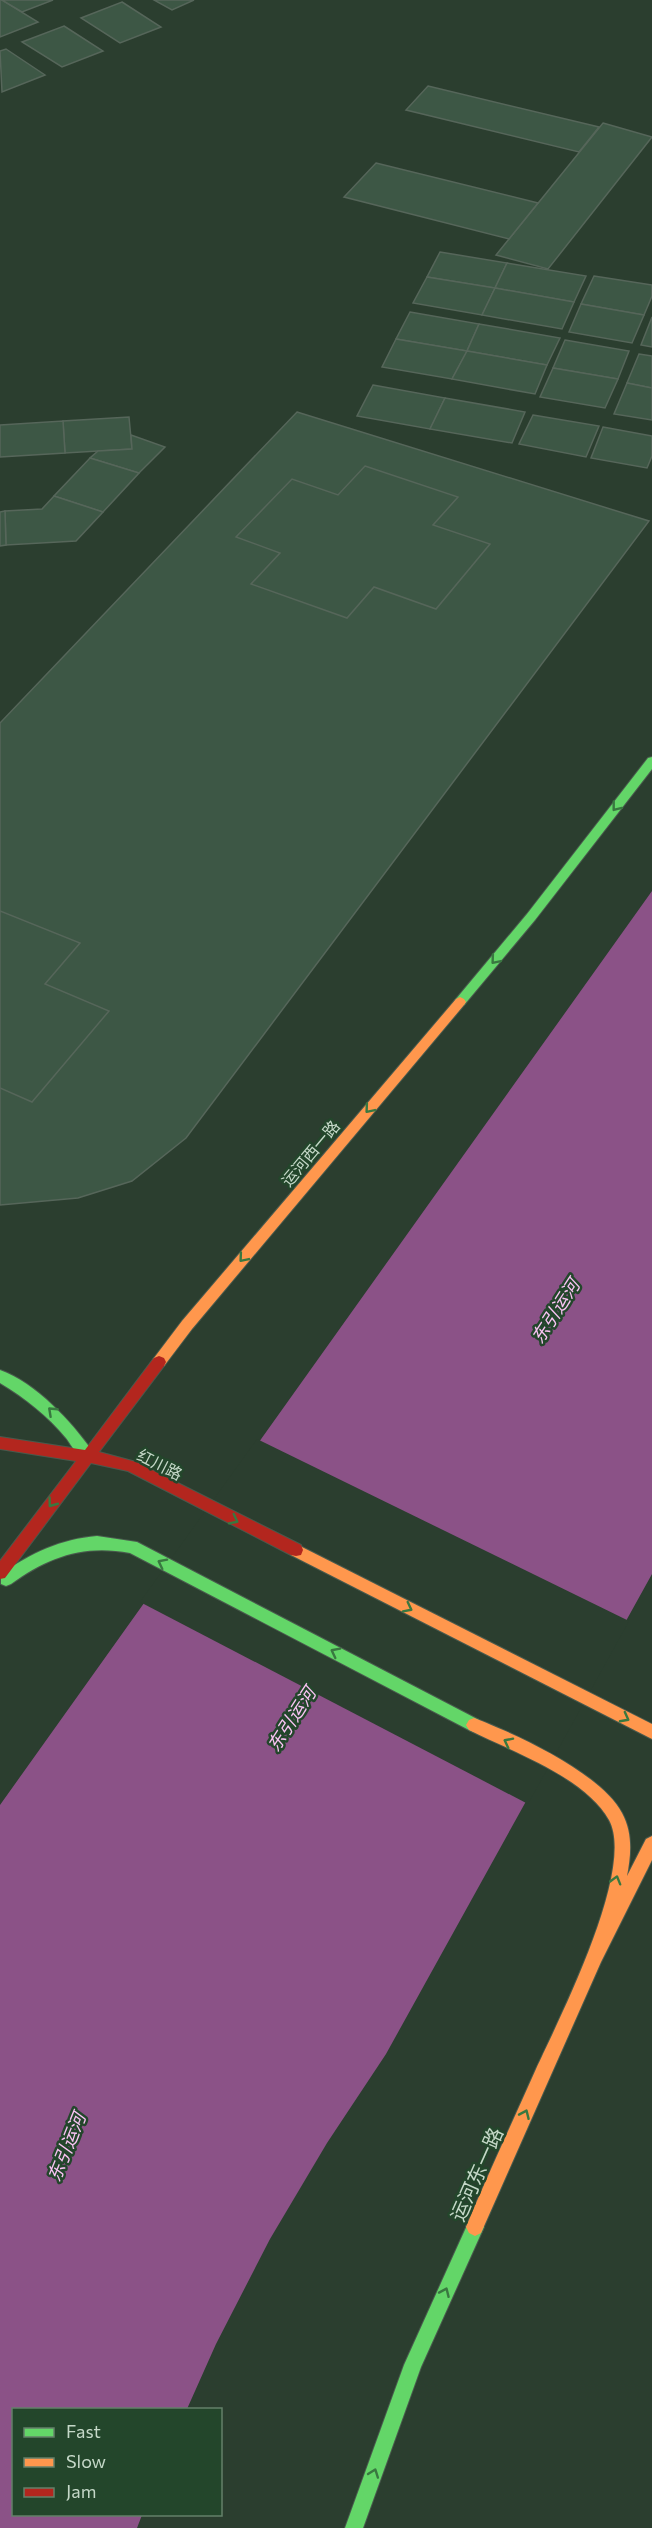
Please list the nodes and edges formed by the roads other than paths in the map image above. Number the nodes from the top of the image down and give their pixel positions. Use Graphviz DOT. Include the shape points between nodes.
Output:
graph roads {
  1 [pos="652,761"];
  2 [pos="0,1376"];
  3 [pos="0,1443"];
  4 [pos="88,1456"];
  5 [pos="0,1573"];
  6 [pos="0,1584"];
  7 [pos="652,1732"];
  8 [pos="652,1844"];
  9 [pos="595,1956"];
  10 [pos="354,2528"];
  1 -- 4 [label="street, 运河西一路, one-way" via="531,917 187,1325"];
  4 -- 2 [label="street, one-way" via="69,1427 42,1401"];
  3 -- 4 [label="street, 红川路"];
  4 -- 5 [label="street, 运河西一路, one-way"];
  4 -- 7 [label="street, 红川路, one-way" via="131,1466"];
  9 -- 6 [label="street, one-way" via="623,1845 620,1824 610,1804 588,1784 132,1547 114,1541 89,1541 51,1550"];
  8 -- 9 [label="street, 运河东一路"];
  10 -- 9 [label="street, 运河东一路, one-way" via="413,2365"];
}
